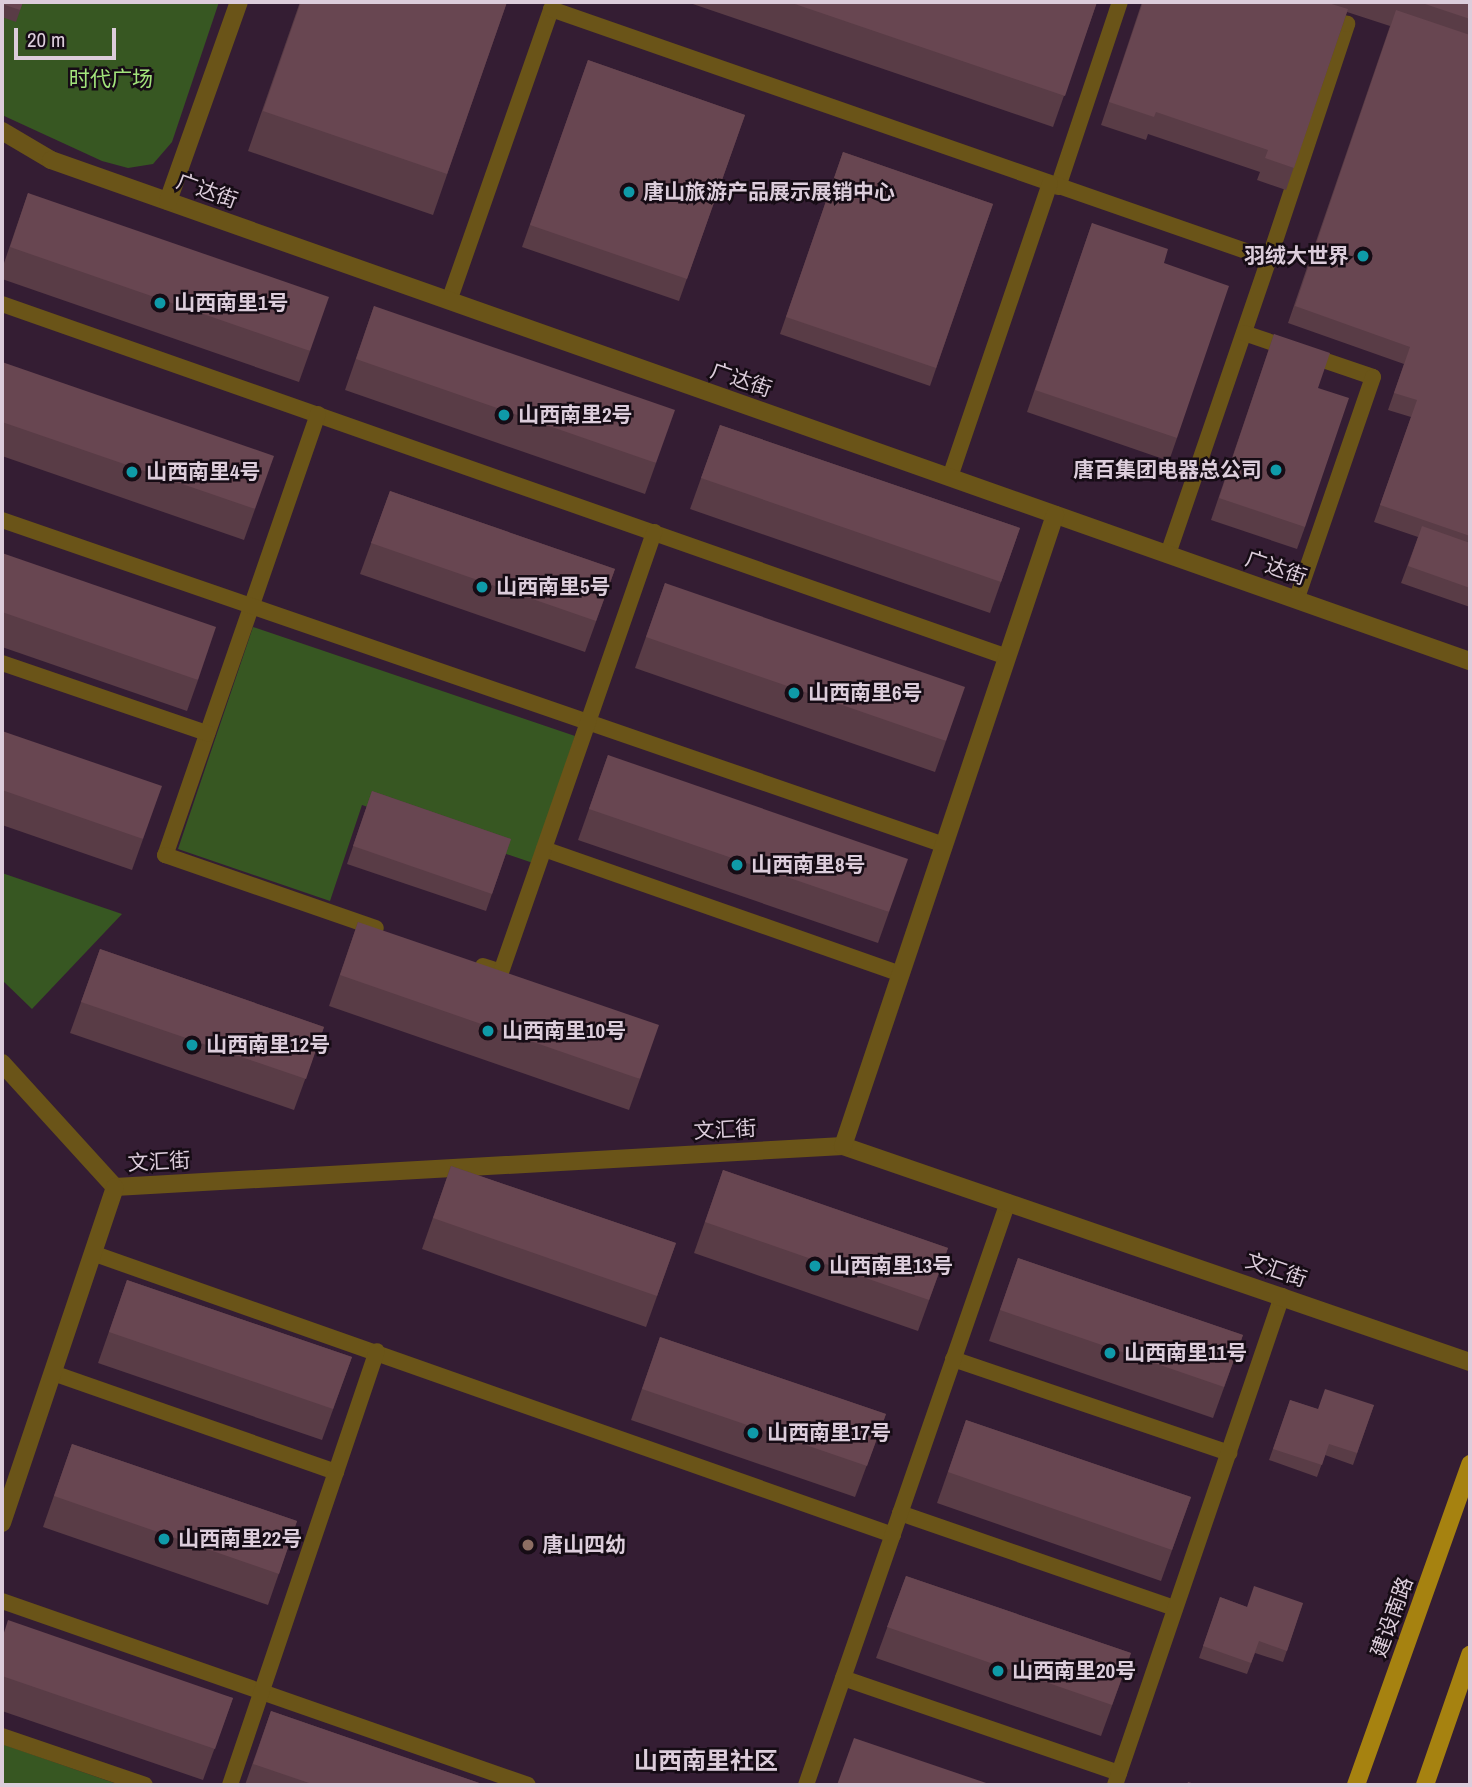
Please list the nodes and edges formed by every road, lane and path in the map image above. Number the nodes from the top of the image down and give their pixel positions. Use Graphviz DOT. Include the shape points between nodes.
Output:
graph roads {
  1 [pos="239,2"];
  2 [pos="1120,2"];
  3 [pos="550,5"];
  4 [pos="1303,9"];
  5 [pos="3,135"];
  6 [pos="1054,186"];
  7 [pos="169,201"];
  8 [pos="1269,259"];
  9 [pos="449,301"];
  10 [pos="2,304"];
  11 [pos="1244,333"];
  12 [pos="318,414"];
  13 [pos="950,477"];
  14 [pos="1055,515"];
  15 [pos="2,520"];
  16 [pos="654,533"];
  17 [pos="1168,554"];
  18 [pos="1296,600"];
  19 [pos="252,606"];
  20 [pos="1007,657"];
  21 [pos="1470,661"];
  22 [pos="2,663"];
  23 [pos="588,722"];
  24 [pos="207,733"];
  25 [pos="944,845"];
  26 [pos="544,849"];
  27 [pos="397,936"];
  28 [pos="462,958"];
  29 [pos="901,974"];
  30 [pos="2,1063"];
  31 [pos="843,1146"];
  32 [pos="115,1187"];
  33 [pos="1008,1202"];
  34 [pos="95,1254"];
  35 [pos="1282,1296"];
  36 [pos="377,1351"];
  37 [pos="953,1359"];
  38 [pos="1470,1362"];
  39 [pos="53,1373"];
  40 [pos="1229,1453"];
  41 [pos="1470,1464"];
  42 [pos="336,1472"];
  43 [pos="900,1513"];
  44 [pos="2,1523"];
  45 [pos="893,1535"];
  46 [pos="2,1601"];
  47 [pos="1175,1608"];
  48 [pos="1470,1655"];
  49 [pos="843,1678"];
  50 [pos="262,1692"];
  51 [pos="2,1736"];
  52 [pos="1117,1779"];
  53 [pos="522,1784"];
  54 [pos="145,1785"];
  55 [pos="230,1785"];
  56 [pos="806,1785"];
  57 [pos="1356,1785"];
  58 [pos="1425,1785"];
  1 -- 7 [label="street"];
  2 -- 6 [label="lane"];
  3 -- 6 [label="lane"];
  3 -- 9 [label="lane"];
  4 -- 8 [label="lane" via="1348,24"];
  5 -- 7 [label="street, 广达街" via="51,160"];
  6 -- 8 [label="lane"];
  6 -- 13 [label="lane"];
  7 -- 9 [label="street, 广达街"];
  8 -- 11 [label="lane"];
  9 -- 13 [label="street, 广达街"];
  10 -- 12 [label="lane"];
  11 -- 17 [label="lane"];
  11 -- 18 [label="lane" via="1373,377"];
  12 -- 16 [label="lane"];
  12 -- 19 [label="lane"];
  13 -- 14 [label="street, 广达街"];
  14 -- 17 [label="street, 广达街"];
  14 -- 20 [label="street"];
  15 -- 19 [label="lane"];
  16 -- 20 [label="lane"];
  16 -- 23 [label="lane"];
  17 -- 18 [label="street, 广达街"];
  18 -- 21 [label="street, 广达街"];
  19 -- 23 [label="lane"];
  19 -- 24 [label="lane"];
  20 -- 25 [label="street"];
  22 -- 24 [label="lane"];
  23 -- 25 [label="lane"];
  23 -- 26 [label="lane"];
  24 -- 27 [label="lane" via="165,855"];
  25 -- 29 [label="street"];
  26 -- 28 [label="lane" via="501,972"];
  26 -- 29 [label="lane"];
  29 -- 31 [label="street"];
  30 -- 32 [label="street, 文汇街"];
  31 -- 32 [label="street, 文汇街"];
  31 -- 33 [label="street, 文汇街"];
  32 -- 34 [label="street"];
  33 -- 35 [label="street, 文汇街"];
  33 -- 37 [label="lane"];
  34 -- 36 [label="lane"];
  34 -- 39 [label="street"];
  35 -- 38 [label="street, 文汇街"];
  35 -- 40 [label="lane"];
  36 -- 42 [label="lane"];
  36 -- 45 [label="lane"];
  37 -- 40 [label="lane"];
  37 -- 43 [label="lane"];
  39 -- 42 [label="lane"];
  39 -- 44 [label="street"];
  40 -- 47 [label="lane"];
  41 -- 57 [label="main road, 建设南路"];
  42 -- 50 [label="lane"];
  43 -- 45 [label="lane"];
  43 -- 47 [label="lane"];
  45 -- 49 [label="lane"];
  46 -- 50 [label="lane"];
  47 -- 52 [label="lane"];
  48 -- 58 [label="main road"];
  49 -- 52 [label="lane"];
  49 -- 56 [label="lane"];
  50 -- 53 [label="lane"];
  50 -- 55 [label="lane"];
  51 -- 54 [label="lane"];
}
